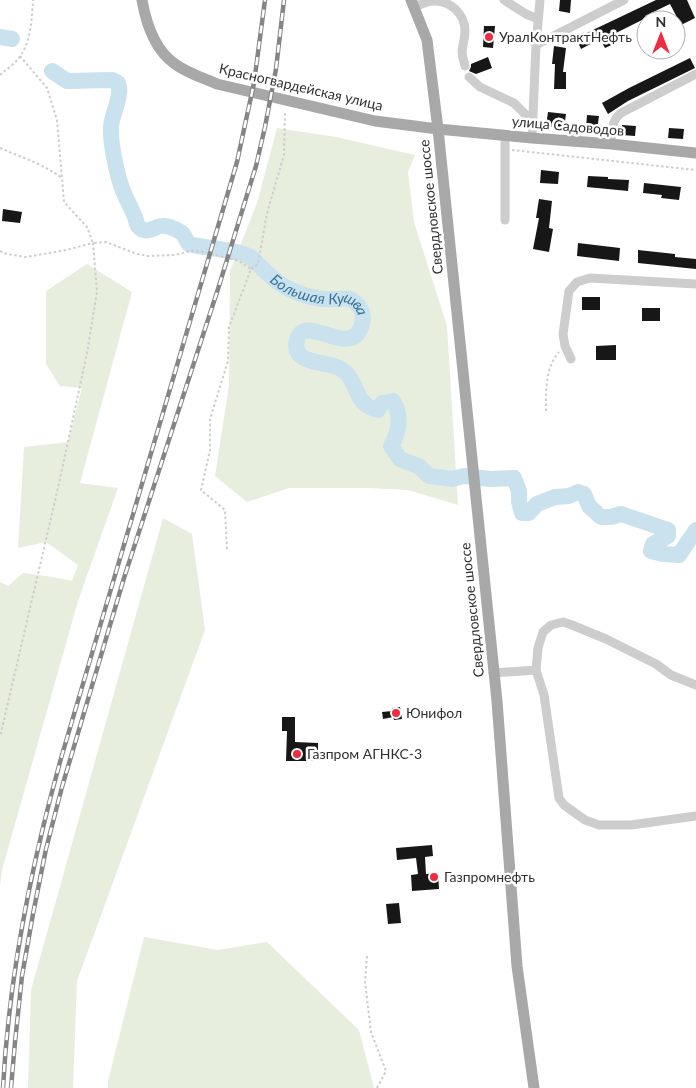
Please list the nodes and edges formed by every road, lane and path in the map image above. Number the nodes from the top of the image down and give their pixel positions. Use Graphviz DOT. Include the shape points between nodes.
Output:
graph roads {
  1 [pos="32,0"];
  2 [pos="142,0"];
  3 [pos="504,0"];
  4 [pos="540,0"];
  5 [pos="624,0"];
  6 [pos="413,3"];
  7 [pos="538,19"];
  8 [pos="536,45"];
  9 [pos="20,56"];
  10 [pos="465,66"];
  11 [pos="696,74"];
  12 [pos="0,75"];
  13 [pos="469,77"];
  14 [pos="286,100"];
  15 [pos="533,122"];
  16 [pos="438,129"];
  17 [pos="505,136"];
  18 [pos="532,138"];
  19 [pos="611,144"];
  20 [pos="0,148"];
  21 [pos="505,149"];
  22 [pos="696,153"];
  23 [pos="696,170"];
  24 [pos="62,178"];
  25 [pos="505,220"];
  26 [pos="93,243"];
  27 [pos="0,251"];
  28 [pos="251,269"];
  29 [pos="696,284"];
  30 [pos="565,346"];
  31 [pos="571,359"];
  32 [pos="546,411"];
  33 [pos="227,550"];
  34 [pos="536,670"];
  35 [pos="493,672"];
  36 [pos="696,685"];
  37 [pos="0,737"];
  38 [pos="696,816"];
  39 [pos="367,956"];
  40 [pos="377,1088"];
  41 [pos="534,1088"];
  1 -- 9 [label="path" via="29,33"];
  2 -- 14 [label="main road, Красногвардейская улица" via="152,35 165,56 175,64 217,84"];
  3 -- 7 [label="street"];
  4 -- 7 [label="street"];
  5 -- 8 [label="street"];
  6 -- 10 [label="street" via="441,1 456,10 464,24 462,52"];
  6 -- 16 [label="main road, Свердловское шоссе" via="427,40"];
  7 -- 8 [label="street"];
  8 -- 15 [label="street"];
  9 -- 12 [label="path"];
  9 -- 24 [label="path" via="47,88 57,120"];
  11 -- 19 [label="street" via="621,112 613,122"];
  13 -- 15 [label="street" via="480,87 514,102"];
  14 -- 16 [label="main road, Красногвардейская улица" via="374,121"];
  14 -- 28 [label="path" via="284,155 267,213 258,264"];
  15 -- 18 [label="street"];
  16 -- 17 [label="main road, улица Садоводов"];
  16 -- 35 [label="main road, Свердловское шоссе"];
  17 -- 18 [label="main road, улица Садоводов"];
  17 -- 21 [label="street"];
  18 -- 19 [label="main road, улица Садоводов"];
  19 -- 22 [label="main road, улица Садоводов"];
  20 -- 24 [label="path" via="34,161"];
  21 -- 23 [label="path"];
  21 -- 25 [label="street"];
  24 -- 26 [label="path" via="64,202 87,227"];
  26 -- 27 [label="path" via="26,257"];
  26 -- 28 [label="path" via="106,242 148,256 204,252 239,261"];
  26 -- 37 [label="path" via="97,292 87,353"];
  28 -- 33 [label="path" via="229,327 228,361 210,419 210,450 201,490 225,510"];
  29 -- 30 [label="street" via="590,278 577,282 568,291 563,334"];
  30 -- 31 [label="street"];
  30 -- 32 [label="path" via="551,364 546,384"];
  34 -- 35 [label="street"];
  34 -- 36 [label="street" via="543,632 550,625 563,622 656,664 671,676"];
  34 -- 38 [label="street" via="544,695 559,798 564,805 599,826 631,826"];
  35 -- 41 [label="main road, Свердловское шоссе" via="516,966"];
  39 -- 40 [label="path" via="365,982 370,1032 386,1071"];
}
